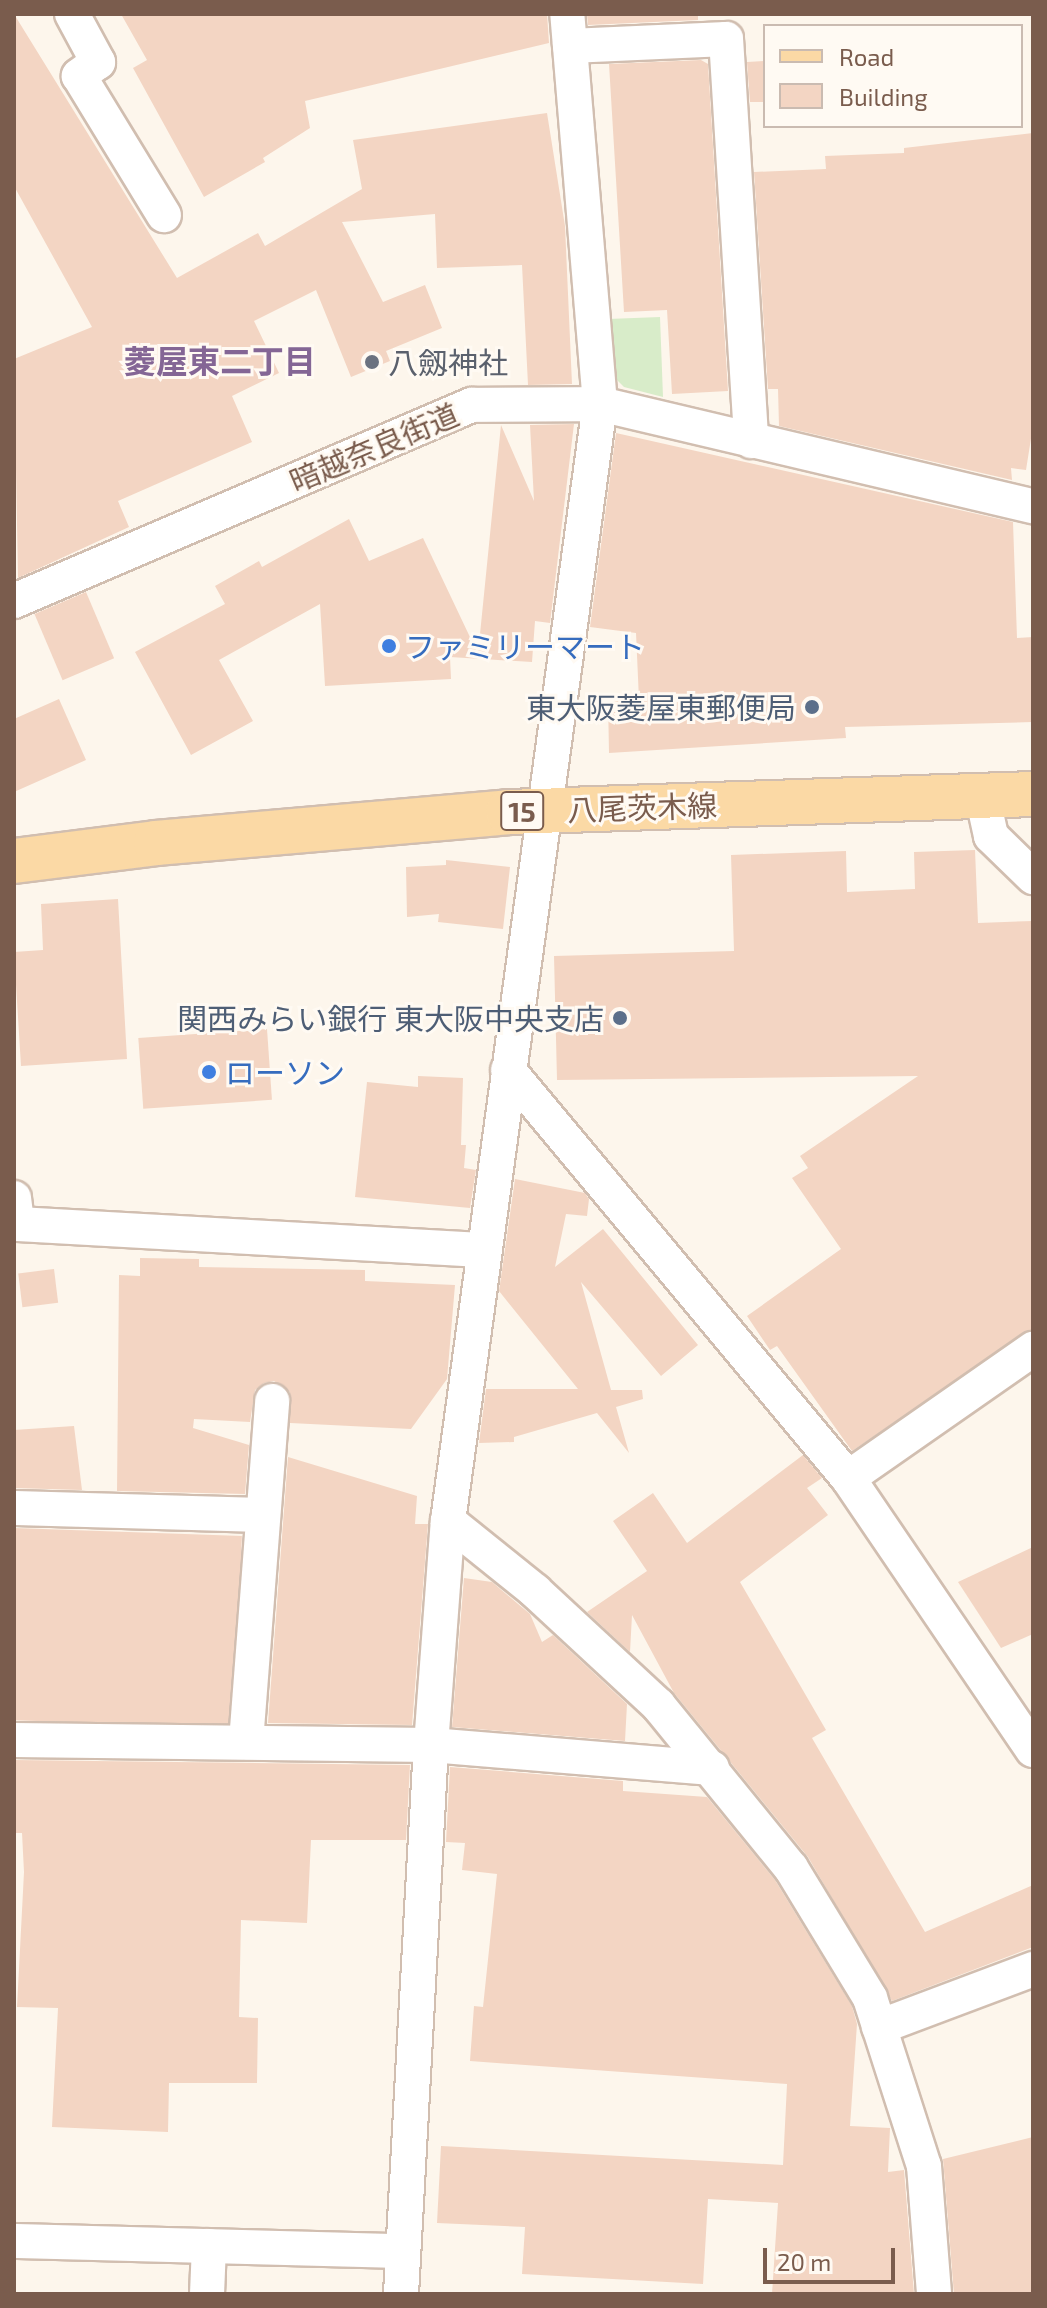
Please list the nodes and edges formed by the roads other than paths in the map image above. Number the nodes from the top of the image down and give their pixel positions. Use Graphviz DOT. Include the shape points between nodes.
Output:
graph roads {
  1 [pos="72,14"];
  2 [pos="569,30"];
  3 [pos="164,215"];
  4 [pos="600,404"];
  5 [pos="751,441"];
  6 [pos="1033,506"];
  7 [pos="14,601"];
  8 [pos="1033,794"];
  9 [pos="982,795"];
  10 [pos="544,810"];
  11 [pos="14,861"];
  12 [pos="1033,877"];
  13 [pos="508,1070"];
  14 [pos="14,1198"];
  15 [pos="482,1250"];
  16 [pos="1033,1349"];
  17 [pos="272,1401"];
  18 [pos="848,1478"];
  19 [pos="14,1508"];
  20 [pos="263,1515"];
  21 [pos="448,1521"];
  22 [pos="14,1740"];
  23 [pos="246,1742"];
  24 [pos="431,1745"];
  25 [pos="1033,1750"];
  26 [pos="712,1768"];
  27 [pos="1033,1969"];
  28 [pos="879,2027"];
  29 [pos="14,2241"];
  30 [pos="209,2246"];
  31 [pos="403,2251"];
  32 [pos="207,2294"];
  33 [pos="401,2294"];
  34 [pos="934,2294"];
  1 -- 3 [label="street" via="98,62 79,76"];
  2 -- 4 [label="street"];
  2 -- 5 [label="street" via="726,39"];
  4 -- 5 [label="street, 暗越奈良街道"];
  4 -- 7 [label="street, 暗越奈良街道" via="472,405"];
  4 -- 10 [label="street"];
  5 -- 6 [label="street, 暗越奈良街道"];
  8 -- 9 [label="main road, 八尾茨木線 / 15"];
  9 -- 10 [label="main road, 八尾茨木線 / 15"];
  9 -- 12 [label="street" via="991,836"];
  10 -- 11 [label="main road, 八尾茨木線 / 15" via="156,843"];
  10 -- 13 [label="street"];
  13 -- 15 [label="street"];
  13 -- 18 [label="street"];
  14 -- 15 [label="street" via="17,1224"];
  15 -- 21 [label="street"];
  16 -- 18 [label="street"];
  17 -- 20 [label="street"];
  18 -- 25 [label="street"];
  19 -- 20 [label="street"];
  20 -- 23 [label="street"];
  21 -- 24 [label="street"];
  21 -- 26 [label="street" via="535,1591 658,1705"];
  22 -- 23 [label="street"];
  23 -- 24 [label="street"];
  24 -- 26 [label="street"];
  24 -- 31 [label="street"];
  26 -- 28 [label="street" via="791,1868 870,1998"];
  27 -- 28 [label="street"];
  28 -- 34 [label="street" via="924,2166"];
  29 -- 30 [label="street"];
  30 -- 31 [label="street"];
  30 -- 32 [label="street"];
  31 -- 33 [label="street"];
}
